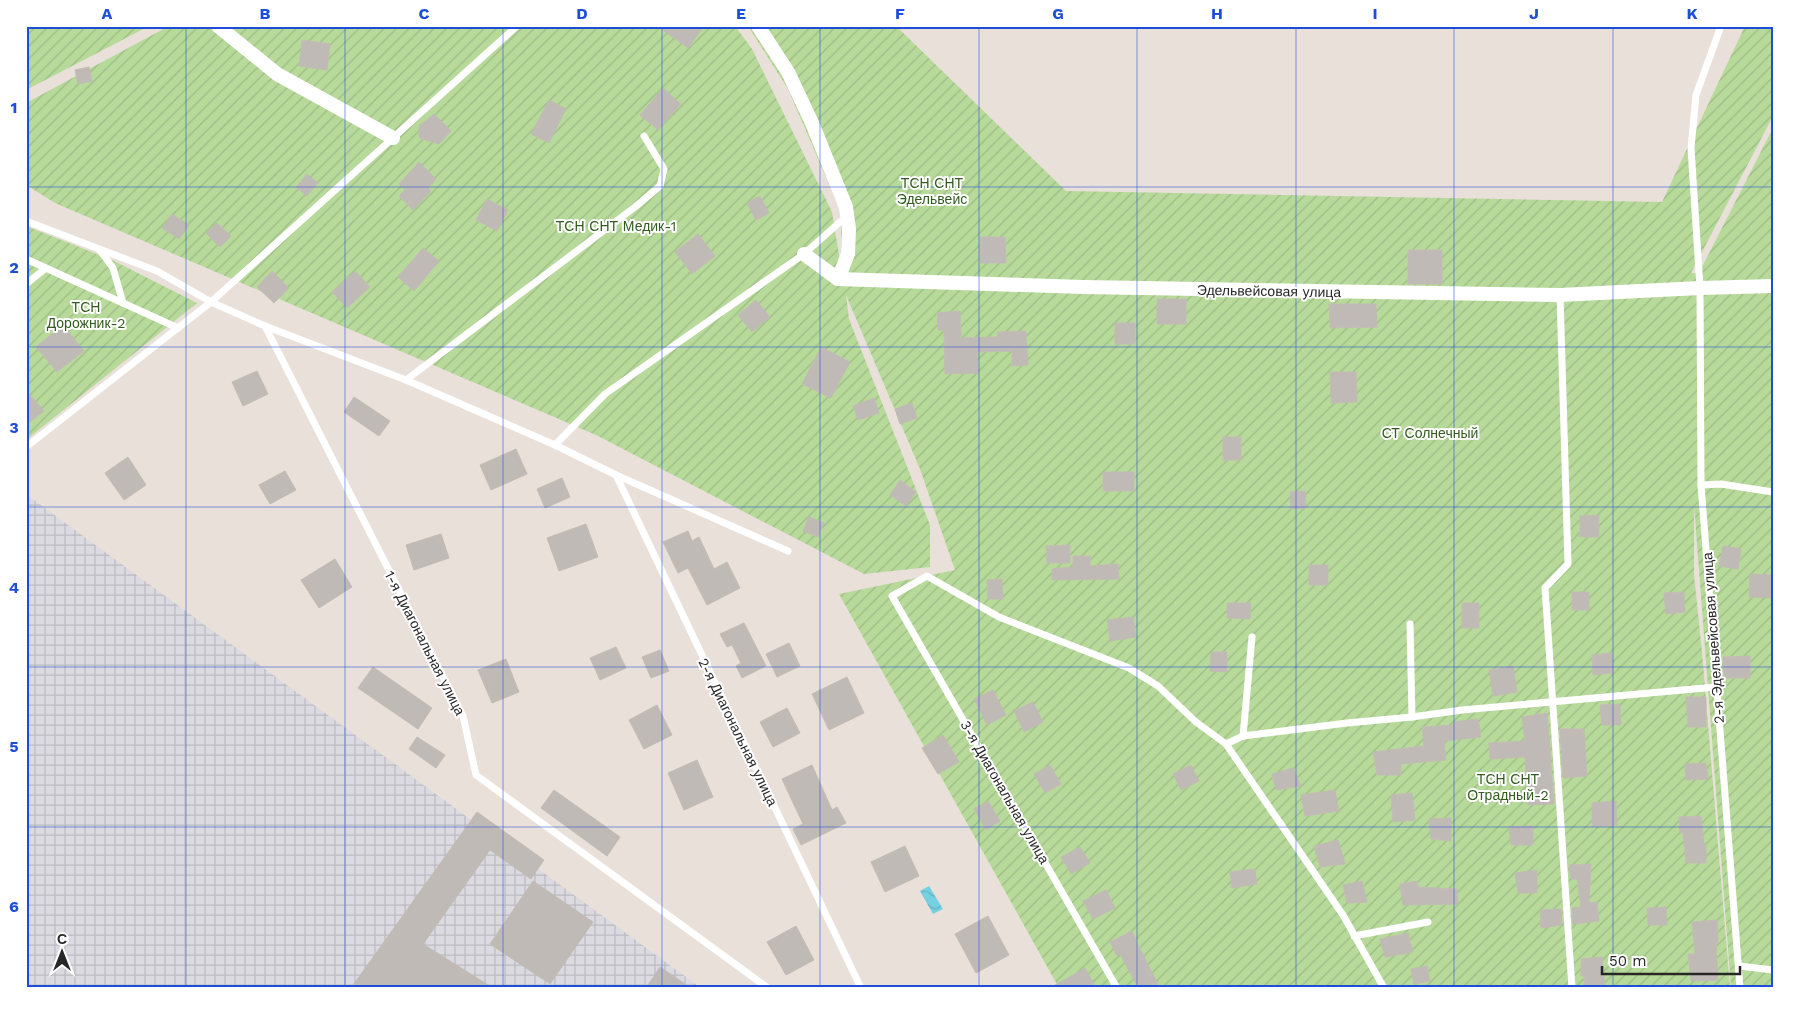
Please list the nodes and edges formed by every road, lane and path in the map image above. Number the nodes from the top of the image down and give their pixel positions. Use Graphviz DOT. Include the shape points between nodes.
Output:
graph roads {
  1 [pos="218,26"];
  2 [pos="517,26"];
  3 [pos="758,26"];
  4 [pos="1721,26"];
  5 [pos="644,136"];
  6 [pos="393,138"];
  7 [pos="26,221"];
  8 [pos="840,222"];
  9 [pos="99,249"];
  10 [pos="804,254"];
  11 [pos="26,258"];
  12 [pos="46,268"];
  13 [pos="838,279"];
  14 [pos="26,284"];
  15 [pos="1771,284"];
  16 [pos="1700,288"];
  17 [pos="1560,295"];
  18 [pos="211,302"];
  19 [pos="123,303"];
  20 [pos="264,326"];
  21 [pos="178,328"];
  22 [pos="406,380"];
  23 [pos="555,445"];
  24 [pos="26,447"];
  25 [pos="616,475"];
  26 [pos="1701,486"];
  27 [pos="1773,492"];
  28 [pos="788,551"];
  29 [pos="1410,624"];
  30 [pos="1252,637"];
  31 [pos="1716,687"];
  32 [pos="1553,702"];
  33 [pos="1412,717"];
  34 [pos="1243,736"];
  35 [pos="1226,744"];
  36 [pos="1428,922"];
  37 [pos="1354,936"];
  38 [pos="1739,966"];
  39 [pos="1773,970"];
  40 [pos="768,988"];
  41 [pos="861,988"];
  42 [pos="1117,988"];
  43 [pos="1384,988"];
  44 [pos="1572,988"];
  45 [pos="1740,988"];
  1 -- 6 [label="street" via="277,74"];
  2 -- 6 [label="lane"];
  3 -- 13 [label="street" via="788,72 846,207 848,254"];
  4 -- 16 [label="lane, 2-я Эдельвейсовая улица" via="1696,96 1691,148"];
  5 -- 22 [label="lane" via="664,169 660,186"];
  6 -- 18 [label="lane"];
  7 -- 9 [label="lane"];
  8 -- 10 [label="lane"];
  9 -- 18 [label="lane" via="157,271"];
  9 -- 19 [label="lane" via="113,268"];
  10 -- 13 [label="street"];
  10 -- 23 [label="lane" via="605,394"];
  11 -- 12 [label="lane"];
  12 -- 14 [label="lane"];
  12 -- 19 [label="lane"];
  13 -- 17 [label="street, Эдельвейсовая улица" via="1092,288"];
  15 -- 16 [label="street, Эдельвейсовая улица"];
  16 -- 17 [label="street, Эдельвейсовая улица"];
  16 -- 26 [label="lane, 2-я Эдельвейсовая улица"];
  17 -- 32 [label="lane" via="1568,564 1546,588"];
  18 -- 20 [label="lane"];
  18 -- 21 [label="lane"];
  19 -- 21 [label="lane"];
  20 -- 22 [label="lane"];
  20 -- 40 [label="lane, 1-я Диагональная улица" via="463,716 476,775"];
  21 -- 24 [label="lane"];
  22 -- 23 [label="lane"];
  23 -- 25 [label="lane"];
  25 -- 28 [label="lane"];
  25 -- 41 [label="lane, 2-я Диагональная улица"];
  26 -- 27 [label="lane" via="1721,484"];
  26 -- 31 [label="lane, 2-я Эдельвейсовая улица"];
  29 -- 33 [label="lane"];
  30 -- 34 [label="lane"];
  31 -- 32 [label="lane"];
  31 -- 38 [label="lane, 2-я Эдельвейсовая улица"];
  32 -- 33 [label="lane"];
  32 -- 44 [label="lane"];
  33 -- 34 [label="lane"];
  34 -- 35 [label="lane"];
  35 -- 37 [label="lane"];
  35 -- 42 [label="lane, 3-я Диагональная улица" via="1196,722 1158,686 1129,668 999,617 927,576 892,596"];
  36 -- 37 [label="lane"];
  37 -- 43 [label="lane"];
  38 -- 39 [label="lane"];
  38 -- 45 [label="lane, 2-я Эдельвейсовая улица"];
}
